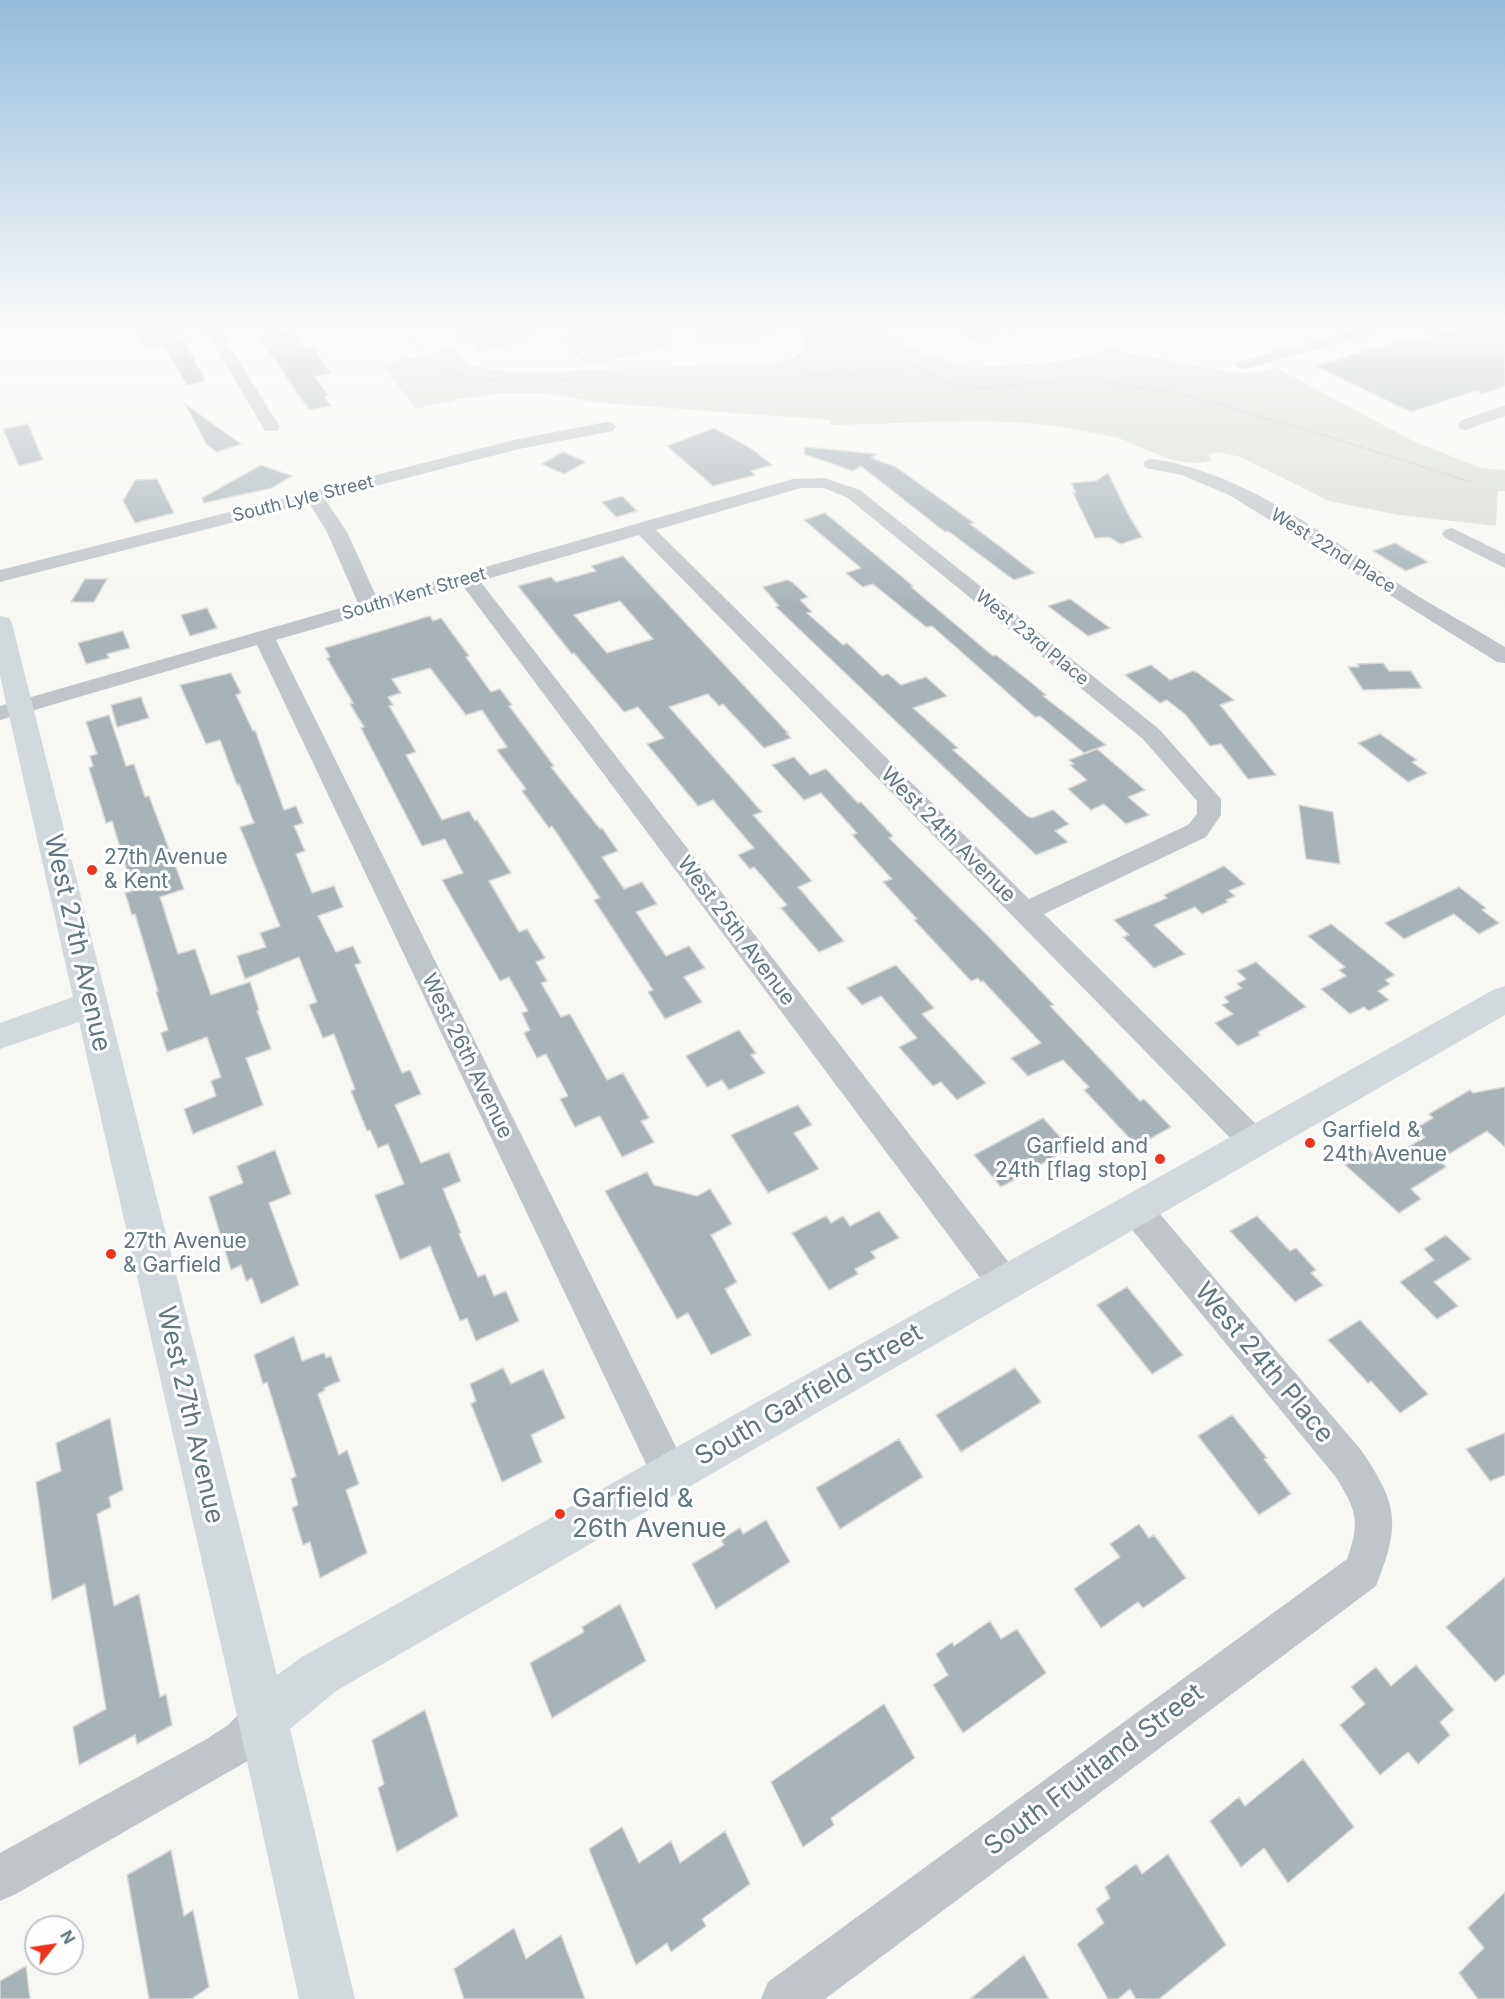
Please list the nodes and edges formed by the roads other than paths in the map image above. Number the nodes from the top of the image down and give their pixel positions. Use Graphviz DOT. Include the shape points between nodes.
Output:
graph roads {
  1 [pos="266,419"];
  2 [pos="1481,419"];
  3 [pos="1467,425"];
  4 [pos="271,427"];
  5 [pos="607,427"];
  6 [pos="1152,464"];
  7 [pos="830,483"];
  8 [pos="315,497"];
  9 [pos="642,528"];
  10 [pos="1452,534"];
  11 [pos="1505,562"];
  12 [pos="0,576"];
  13 [pos="467,578"];
  14 [pos="370,606"];
  15 [pos="0,622"];
  16 [pos="264,637"];
  17 [pos="1505,657"];
  18 [pos="10,710"];
  19 [pos="1024,912"];
  20 [pos="1505,999"];
  21 [pos="92,1004"];
  22 [pos="0,1036"];
  23 [pos="1254,1142"];
  24 [pos="1136,1210"];
  25 [pos="1005,1284"];
  26 [pos="670,1474"];
  27 [pos="1376,1524"];
  28 [pos="263,1720"];
  29 [pos="0,1878"];
  30 [pos="327,1999"];
  31 [pos="785,1999"];
  1 -- 4 [label="street"];
  2 -- 3 [label="street"];
  5 -- 8 [label="street, South Lyle Street" via="518,444"];
  6 -- 17 [label="street, West 22nd Place" via="1195,471 1221,483"];
  7 -- 9 [label="street, South Kent Street" via="793,484"];
  7 -- 19 [label="street, West 23rd Place" via="854,494 1151,734 1209,799 1209,815 1197,831"];
  8 -- 12 [label="street, South Lyle Street"];
  8 -- 14 [label="street" via="337,532"];
  9 -- 13 [label="street, South Kent Street"];
  9 -- 19 [label="street, West 24th Avenue"];
  10 -- 11 [label="street"];
  13 -- 14 [label="street, South Kent Street"];
  13 -- 25 [label="street, West 25th Avenue"];
  14 -- 16 [label="street, South Kent Street"];
  15 -- 18 [label="main road, West 27th Avenue"];
  16 -- 18 [label="street, South Kent Street"];
  16 -- 26 [label="street, West 26th Avenue"];
  18 -- 21 [label="main road, West 27th Avenue"];
  19 -- 23 [label="street, West 24th Avenue"];
  20 -- 23 [label="main road, South Garfield Street"];
  21 -- 22 [label="main road"];
  21 -- 28 [label="main road, West 27th Avenue"];
  23 -- 24 [label="main road, South Garfield Street"];
  24 -- 25 [label="main road, South Garfield Street"];
  24 -- 27 [label="street, West 24th Place" via="1348,1463 1370,1496"];
  25 -- 26 [label="main road, South Garfield Street"];
  26 -- 28 [label="main road, South Garfield Street" via="319,1674"];
  27 -- 31 [label="street, South Fruitland Street" via="1362,1572"];
  28 -- 29 [label="street, South Garfield Street" via="220,1755"];
  28 -- 30 [label="main road, West 27th Avenue"];
}
